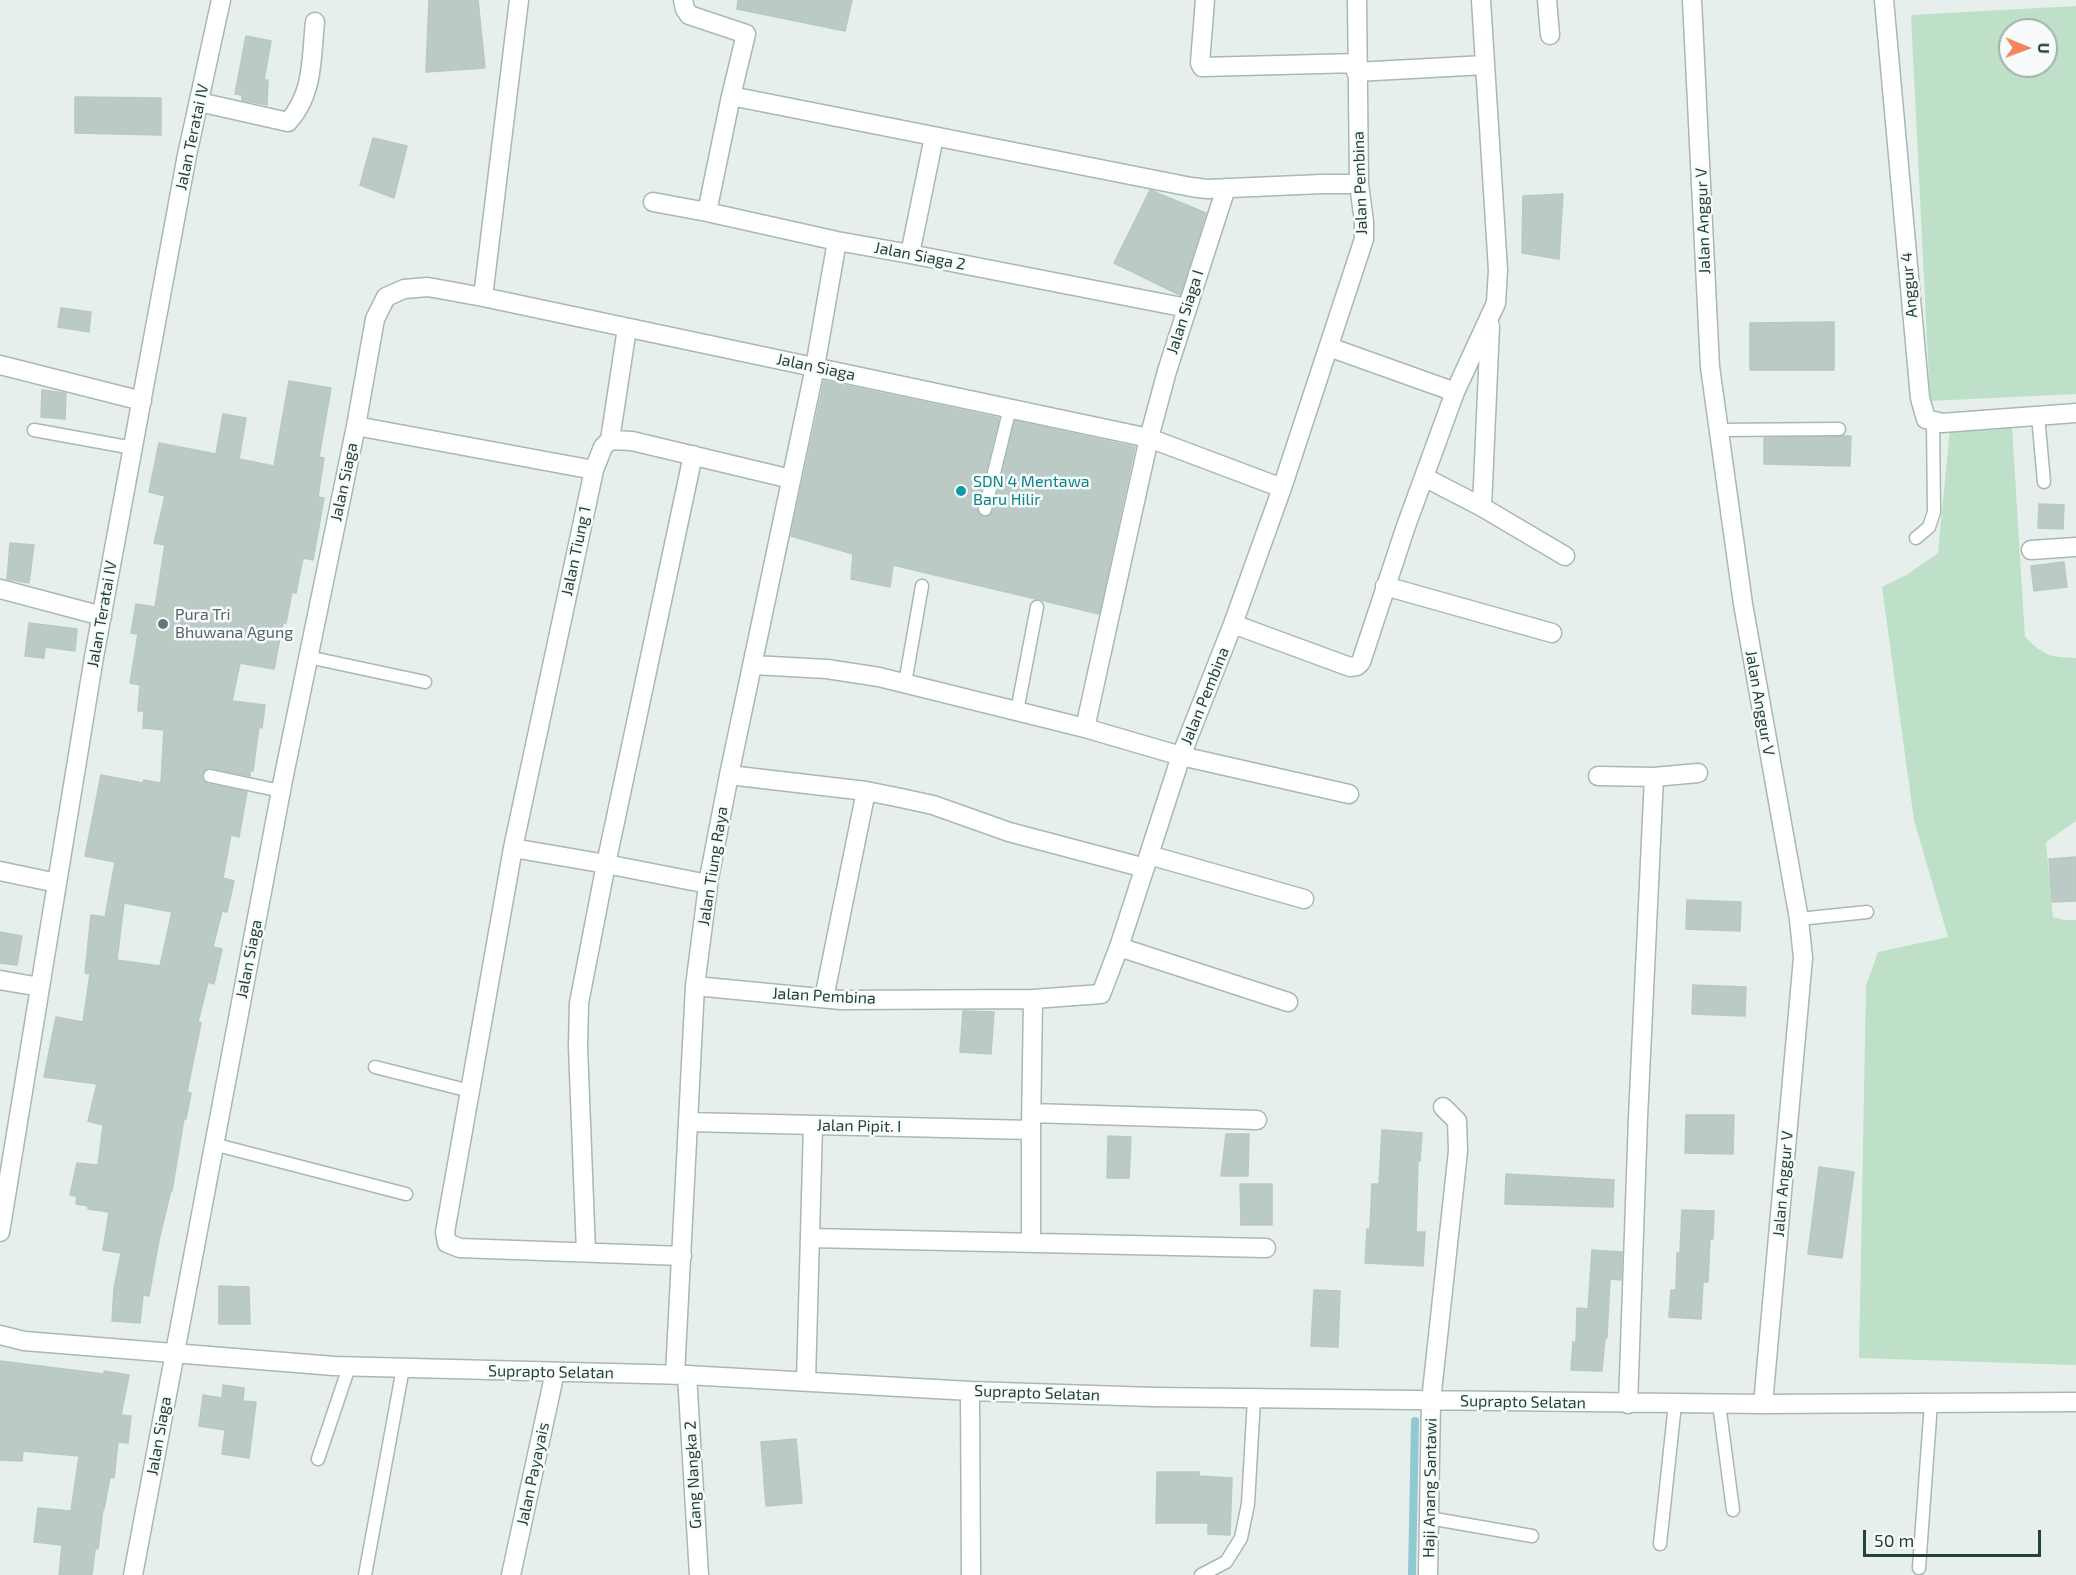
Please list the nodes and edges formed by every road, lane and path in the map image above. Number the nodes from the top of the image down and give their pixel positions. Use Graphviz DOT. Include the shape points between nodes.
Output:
graph roads {
  1 [pos="221,0"];
  2 [pos="519,0"];
  3 [pos="683,0"];
  4 [pos="1205,0"];
  5 [pos="1357,0"];
  6 [pos="1481,0"];
  7 [pos="1547,0"];
  8 [pos="1692,0"];
  9 [pos="1884,0"];
  10 [pos="315,22"];
  11 [pos="1550,35"];
  12 [pos="1485,65"];
  13 [pos="1357,68"];
  14 [pos="731,96"];
  15 [pos="199,102"];
  16 [pos="934,137"];
  17 [pos="1359,184"];
  18 [pos="1226,188"];
  19 [pos="653,202"];
  20 [pos="707,212"];
  21 [pos="837,241"];
  22 [pos="910,254"];
  23 [pos="483,297"];
  24 [pos="1187,308"];
  25 [pos="1491,314"];
  26 [pos="627,328"];
  27 [pos="1329,347"];
  28 [pos="0,365"];
  29 [pos="815,367"];
  30 [pos="1455,392"];
  31 [pos="142,401"];
  32 [pos="1010,408"];
  33 [pos="2076,413"];
  34 [pos="2038,416"];
  35 [pos="1933,422"];
  36 [pos="356,426"];
  37 [pos="1839,429"];
  38 [pos="34,430"];
  39 [pos="1718,430"];
  40 [pos="1149,438"];
  41 [pos="610,440"];
  42 [pos="133,448"];
  43 [pos="693,455"];
  44 [pos="594,470"];
  45 [pos="1424,477"];
  46 [pos="791,479"];
  47 [pos="2044,482"];
  48 [pos="1282,488"];
  49 [pos="1482,507"];
  50 [pos="985,509"];
  51 [pos="1916,538"];
  52 [pos="2076,547"];
  53 [pos="2031,549"];
  54 [pos="1565,556"];
  55 [pos="922,586"];
  56 [pos="1385,586"];
  57 [pos="0,589"];
  58 [pos="1037,607"];
  59 [pos="102,616"];
  60 [pos="1233,624"];
  61 [pos="1552,633"];
  62 [pos="308,657"];
  63 [pos="753,665"];
  64 [pos="425,682"];
  65 [pos="905,683"];
  66 [pos="1017,711"];
  67 [pos="1085,728"];
  68 [pos="1180,756"];
  69 [pos="1698,773"];
  70 [pos="729,775"];
  71 [pos="210,776"];
  72 [pos="1598,776"];
  73 [pos="1654,777"];
  74 [pos="280,791"];
  75 [pos="866,791"];
  76 [pos="1349,794"];
  77 [pos="513,849"];
  78 [pos="1147,862"];
  79 [pos="606,864"];
  80 [pos="0,871"];
  81 [pos="57,883"];
  82 [pos="708,885"];
  83 [pos="1304,899"];
  84 [pos="1867,912"];
  85 [pos="1799,919"];
  86 [pos="1119,947"];
  87 [pos="0,980"];
  88 [pos="695,986"];
  89 [pos="40,987"];
  90 [pos="824,998"];
  91 [pos="1033,999"];
  92 [pos="1288,1002"];
  93 [pos="375,1067"];
  94 [pos="470,1090"];
  95 [pos="1443,1107"];
  96 [pos="1257,1120"];
  97 [pos="688,1122"];
  98 [pos="1031,1122"];
  99 [pos="813,1125"];
  100 [pos="8,1135"];
  101 [pos="213,1144"];
  102 [pos="406,1194"];
  103 [pos="0,1232"];
  104 [pos="811,1238"];
  105 [pos="1031,1243"];
  106 [pos="1266,1248"];
  107 [pos="586,1252"];
  108 [pos="682,1256"];
  109 [pos="0,1335"];
  110 [pos="174,1354"];
  111 [pos="349,1367"];
  112 [pos="403,1368"];
  113 [pos="555,1372"];
  114 [pos="681,1375"];
  115 [pos="807,1381"];
  116 [pos="970,1391"];
  117 [pos="1254,1399"];
  118 [pos="1431,1401"];
  119 [pos="2076,1402"];
  120 [pos="1931,1403"];
  121 [pos="1628,1404"];
  122 [pos="1675,1404"];
  123 [pos="1719,1404"];
  124 [pos="1764,1404"];
  125 [pos="318,1459"];
  126 [pos="1733,1510"];
  127 [pos="1429,1518"];
  128 [pos="1532,1536"];
  129 [pos="1660,1545"];
  130 [pos="1919,1569"];
  131 [pos="133,1575"];
  132 [pos="365,1575"];
  133 [pos="511,1575"];
  134 [pos="699,1575"];
  135 [pos="971,1575"];
  136 [pos="1201,1575"];
  137 [pos="1428,1575"];
  1 -- 15 [label="street, Jalan Teratai IV"];
  2 -- 23 [label="street"];
  3 -- 14 [label="street" via="689,15 746,33"];
  4 -- 13 [label="street" via="1202,67"];
  5 -- 13 [label="street, Jalan Pembina"];
  6 -- 12 [label="street"];
  7 -- 11 [label="street"];
  8 -- 39 [label="street, Jalan Anggur V" via="1707,332"];
  9 -- 35 [label="street, Anggur 4" via="1920,398 1926,418"];
  10 -- 15 [label="street" via="309,86 298,111 288,122"];
  12 -- 13 [label="street"];
  12 -- 25 [label="street" via="1498,270 1498,292"];
  13 -- 17 [label="street, Jalan Pembina"];
  14 -- 16 [label="street"];
  14 -- 20 [label="street"];
  15 -- 31 [label="street, Jalan Teratai IV"];
  16 -- 18 [label="street" via="1191,187"];
  16 -- 22 [label="street"];
  17 -- 18 [label="street"];
  17 -- 27 [label="street, Jalan Pembina" via="1364,239"];
  18 -- 24 [label="street, Jalan Siaga I"];
  19 -- 20 [label="street, Jalan Siaga 2"];
  20 -- 21 [label="street, Jalan Siaga 2"];
  21 -- 22 [label="street, Jalan Siaga 2"];
  21 -- 29 [label="street, Jalan Tiung Raya"];
  22 -- 24 [label="street, Jalan Siaga 2"];
  23 -- 26 [label="street, Jalan Siaga"];
  23 -- 36 [label="street, Jalan Siaga" via="428,287 404,289 386,297 375,319"];
  24 -- 40 [label="street, Jalan Siaga I"];
  25 -- 30 [label="street"];
  25 -- 49 [label="street"];
  26 -- 29 [label="street, Jalan Siaga"];
  26 -- 41 [label="street"];
  27 -- 30 [label="street"];
  27 -- 48 [label="street, Jalan Pembina"];
  28 -- 31 [label="street"];
  29 -- 32 [label="street, Jalan Siaga"];
  29 -- 46 [label="street, Jalan Tiung Raya"];
  30 -- 45 [label="street"];
  31 -- 42 [label="street, Jalan Teratai IV"];
  32 -- 40 [label="street, Jalan Siaga"];
  32 -- 50 [label="lane"];
  33 -- 34 [label="street"];
  34 -- 35 [label="street"];
  34 -- 47 [label="lane"];
  35 -- 51 [label="lane" via="1934,512 1929,527"];
  36 -- 44 [label="street"];
  36 -- 62 [label="street, Jalan Siaga"];
  37 -- 39 [label="lane"];
  38 -- 42 [label="lane"];
  39 -- 85 [label="street, Jalan Anggur V" via="1743,604"];
  40 -- 48 [label="street, Jalan Siaga"];
  40 -- 67 [label="street, Jalan Siaga I"];
  41 -- 43 [label="street"];
  41 -- 44 [label="street, Jalan Tiung 1"];
  42 -- 59 [label="street, Jalan Teratai IV"];
  43 -- 46 [label="street"];
  43 -- 79 [label="street"];
  44 -- 77 [label="street, Jalan Tiung 1"];
  45 -- 49 [label="street"];
  45 -- 56 [label="street"];
  46 -- 63 [label="street, Jalan Tiung Raya"];
  48 -- 60 [label="street, Jalan Pembina"];
  49 -- 54 [label="street"];
  52 -- 53 [label="street"];
  55 -- 65 [label="lane"];
  56 -- 60 [label="street" via="1361,662 1354,667"];
  56 -- 61 [label="street"];
  57 -- 59 [label="street"];
  58 -- 66 [label="lane"];
  59 -- 81 [label="street, Jalan Teratai IV"];
  60 -- 68 [label="street, Jalan Pembina"];
  62 -- 64 [label="lane"];
  62 -- 74 [label="street, Jalan Siaga"];
  63 -- 65 [label="street" via="851,671"];
  63 -- 70 [label="street, Jalan Tiung Raya"];
  65 -- 66 [label="street"];
  66 -- 67 [label="street"];
  67 -- 68 [label="street"];
  68 -- 76 [label="street"];
  68 -- 78 [label="street, Jalan Pembina"];
  69 -- 73 [label="street"];
  70 -- 75 [label="street"];
  70 -- 82 [label="street, Jalan Tiung Raya"];
  71 -- 74 [label="lane"];
  72 -- 73 [label="street"];
  73 -- 121 [label="street"];
  74 -- 101 [label="street, Jalan Siaga"];
  75 -- 78 [label="street" via="933,805 1009,832"];
  75 -- 90 [label="street"];
  77 -- 79 [label="street"];
  77 -- 94 [label="street, Jalan Tiung 1"];
  78 -- 83 [label="street"];
  78 -- 86 [label="street, Jalan Pembina"];
  79 -- 82 [label="street"];
  79 -- 107 [label="street" via="579,1003"];
  80 -- 81 [label="street"];
  81 -- 89 [label="street, Jalan Teratai IV"];
  82 -- 88 [label="street, Jalan Tiung Raya"];
  84 -- 85 [label="lane"];
  85 -- 124 [label="street, Jalan Anggur V" via="1802,976"];
  86 -- 91 [label="street, Jalan Pembina" via="1101,994"];
  86 -- 92 [label="street"];
  87 -- 89 [label="street"];
  88 -- 90 [label="street, Jalan Pembina"];
  88 -- 97 [label="street, Jalan Tiung Raya"];
  89 -- 100 [label="street, Jalan Teratai IV"];
  90 -- 91 [label="street, Jalan Pembina"];
  91 -- 98 [label="street"];
  93 -- 94 [label="lane"];
  94 -- 107 [label="street, Jalan Tiung 1" via="445,1232 447,1243 460,1248"];
  95 -- 118 [label="street, Haji Anang Santawi" via="1457,1121 1458,1151"];
  96 -- 98 [label="street, Jalan Pipit. I"];
  97 -- 99 [label="street, Jalan Pipit. I"];
  97 -- 108 [label="street, Jalan Tiung Raya"];
  98 -- 99 [label="street, Jalan Pipit. I"];
  98 -- 105 [label="street"];
  99 -- 104 [label="street"];
  100 -- 103 [label="street, Jalan Teratai IV"];
  101 -- 102 [label="lane"];
  101 -- 110 [label="street, Jalan Siaga"];
  104 -- 105 [label="street"];
  104 -- 115 [label="street"];
  105 -- 106 [label="street"];
  107 -- 108 [label="street"];
  108 -- 114 [label="street, Jalan Tiung Raya"];
  109 -- 110 [label="street, Suprapto Selatan" via="24,1341"];
  110 -- 111 [label="street, Suprapto Selatan"];
  110 -- 131 [label="street, Jalan Siaga"];
  111 -- 112 [label="street, Suprapto Selatan"];
  111 -- 125 [label="lane"];
  112 -- 113 [label="street, Suprapto Selatan"];
  112 -- 132 [label="lane"];
  113 -- 114 [label="street, Suprapto Selatan"];
  113 -- 133 [label="street, Jalan Payayais"];
  114 -- 115 [label="street, Suprapto Selatan"];
  114 -- 134 [label="street, Gang Nangka 2"];
  115 -- 116 [label="street, Suprapto Selatan"];
  116 -- 117 [label="street, Suprapto Selatan"];
  116 -- 135 [label="street"];
  117 -- 118 [label="street, Suprapto Selatan"];
  117 -- 136 [label="lane" via="1248,1503 1241,1538 1226,1562"];
  118 -- 121 [label="street, Suprapto Selatan"];
  118 -- 127 [label="street, Haji Anang Santawi"];
  119 -- 120 [label="street, Suprapto Selatan"];
  120 -- 124 [label="street, Suprapto Selatan"];
  120 -- 130 [label="lane"];
  121 -- 122 [label="street, Suprapto Selatan"];
  122 -- 123 [label="street, Suprapto Selatan"];
  122 -- 129 [label="lane"];
  123 -- 124 [label="street, Suprapto Selatan"];
  123 -- 126 [label="lane"];
  127 -- 128 [label="lane"];
  127 -- 137 [label="street, Haji Anang Santawi"];
}
